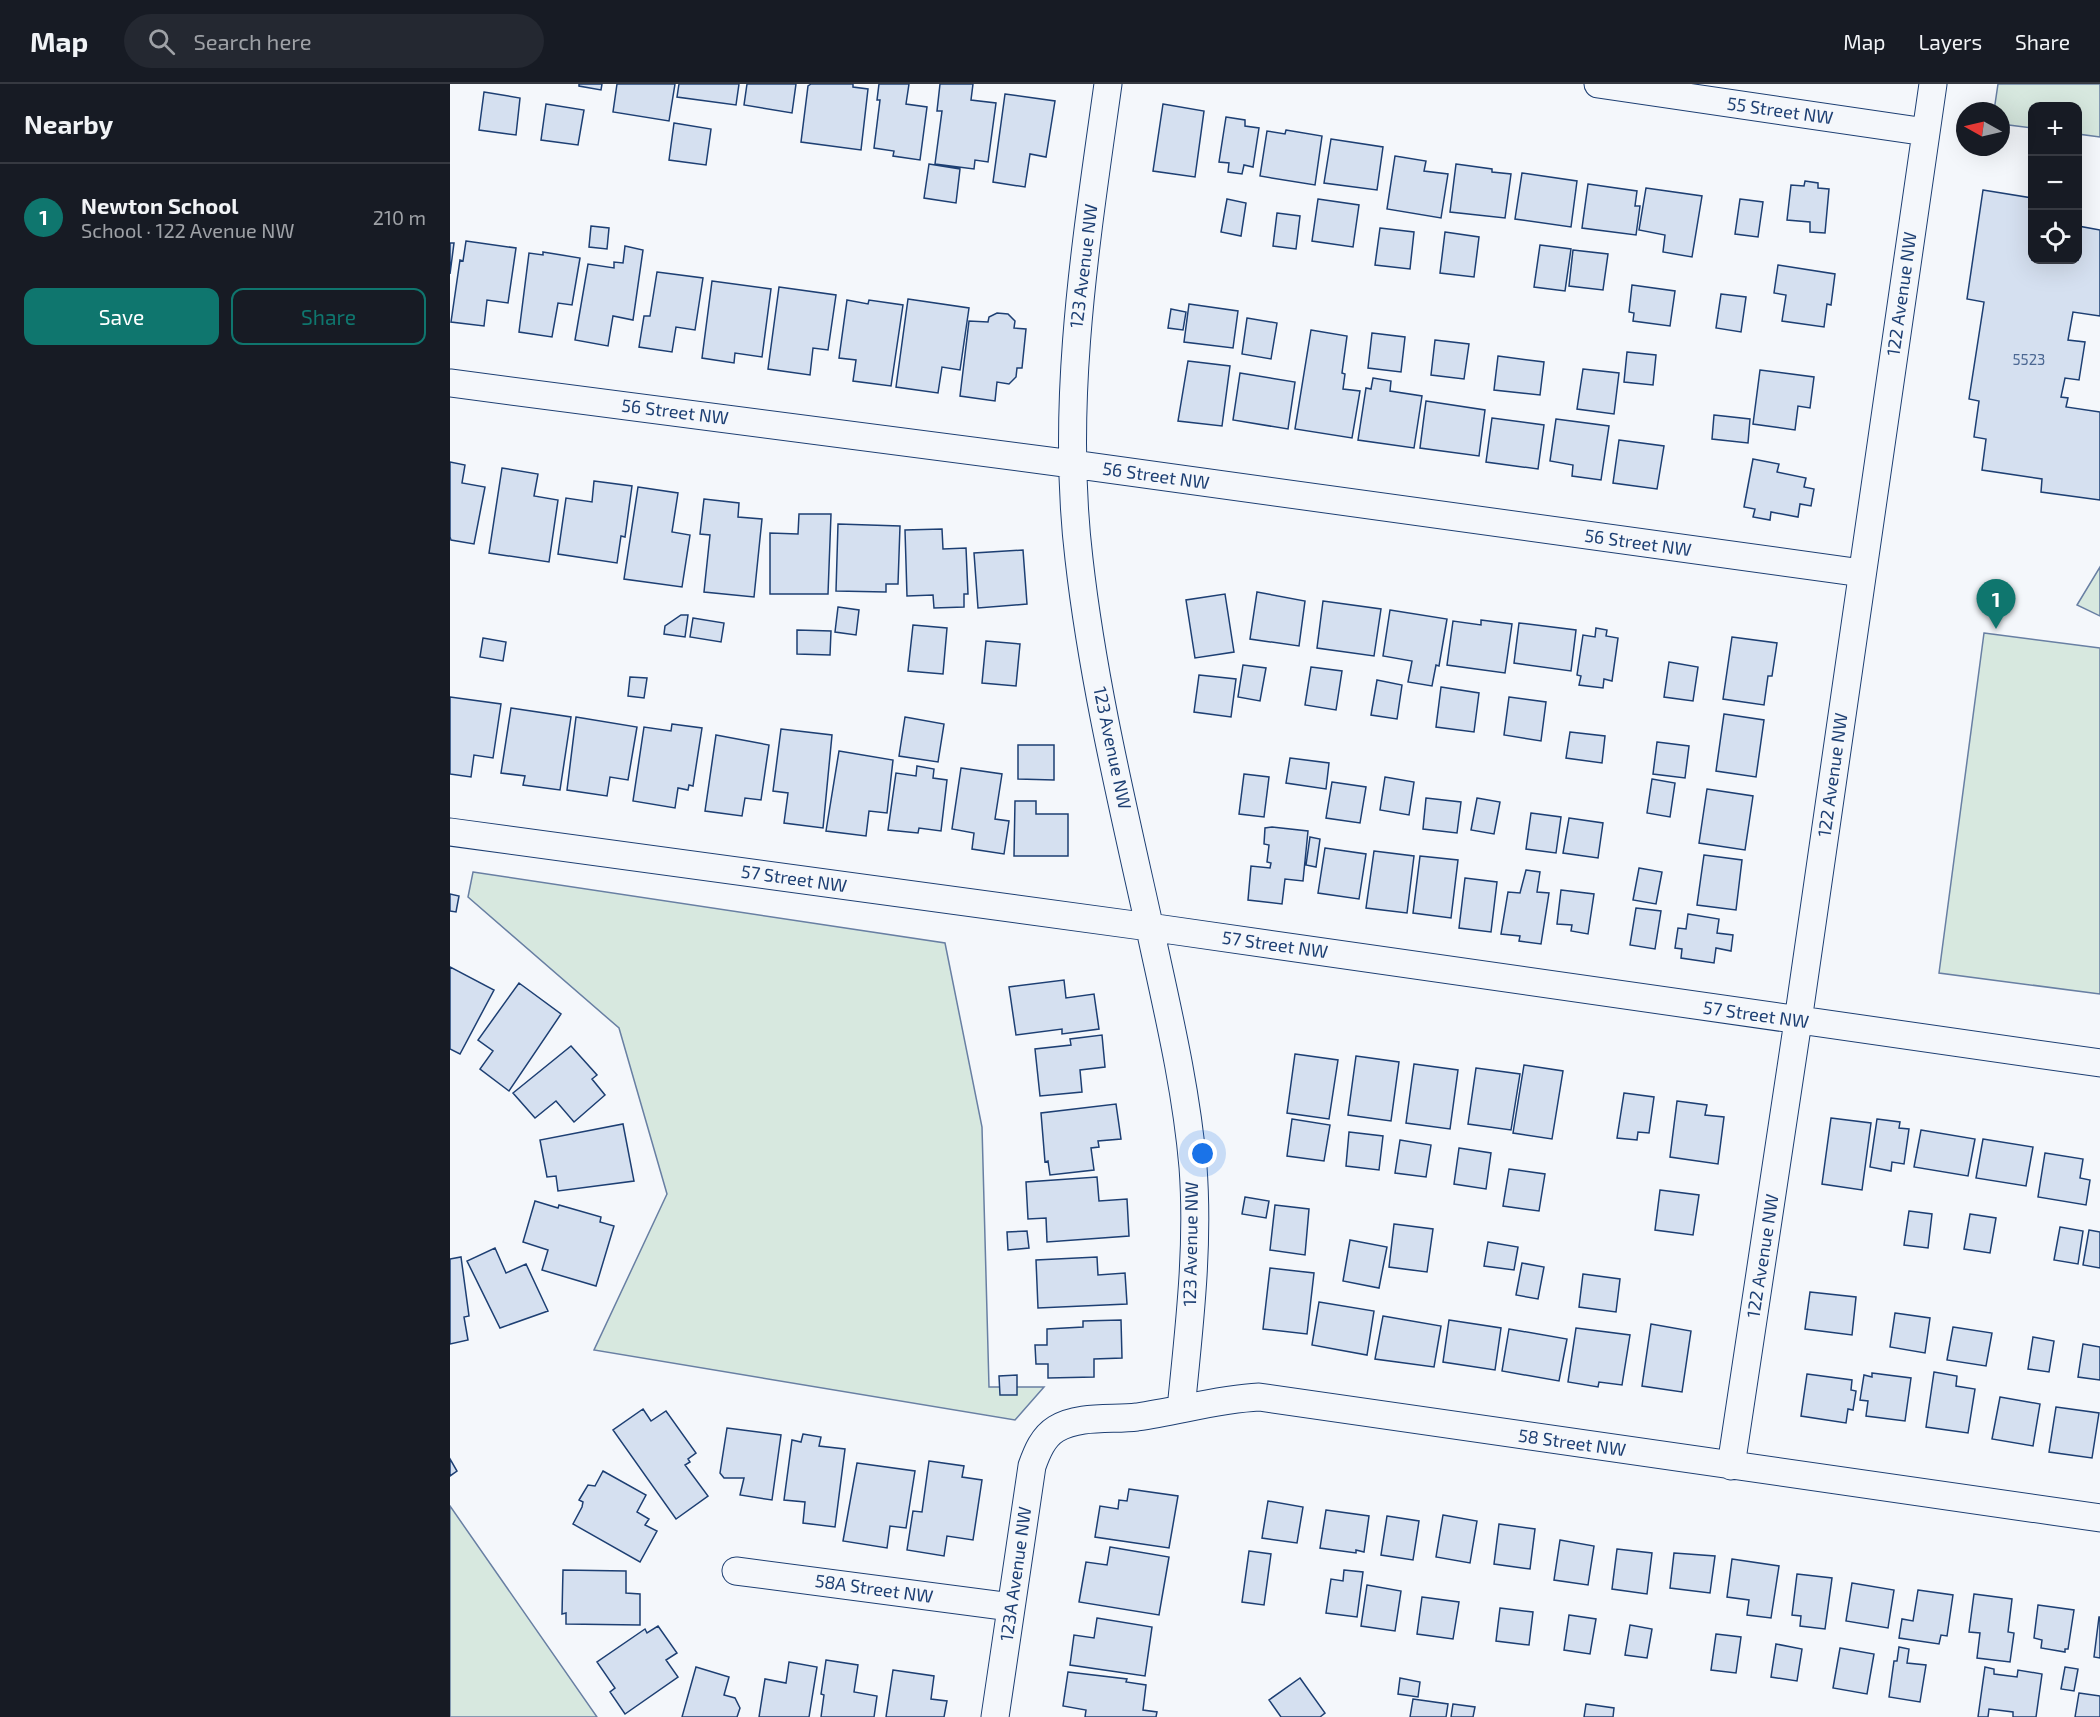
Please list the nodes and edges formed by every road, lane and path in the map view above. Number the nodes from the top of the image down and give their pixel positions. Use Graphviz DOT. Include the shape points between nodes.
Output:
graph roads {
  1 [pos="1108,84"];
  2 [pos="1598,84"];
  3 [pos="1933,84"];
  4 [pos="1926,132"];
  5 [pos="450,383"];
  6 [pos="1072,464"];
  7 [pos="1862,573"];
  8 [pos="450,832"];
  9 [pos="1149,927"];
  10 [pos="1798,1021"];
  11 [pos="2100,1063"];
  12 [pos="1181,1408"];
  13 [pos="1048,1436"];
  14 [pos="1731,1466"];
  15 [pos="2100,1518"];
  16 [pos="736,1571"];
  17 [pos="1011,1607"];
  18 [pos="995,1717"];
  1 -- 6 [label="street, 123 Avenue NW" via="1080,295"];
  2 -- 4 [label="street, 55 Street NW"];
  3 -- 4 [label="street, 122 Avenue NW"];
  4 -- 7 [label="street, 122 Avenue NW"];
  5 -- 6 [label="street, 56 Street NW"];
  6 -- 7 [label="street, 56 Street NW"];
  6 -- 9 [label="street, 123 Avenue NW" via="1089,636"];
  7 -- 10 [label="street, 122 Avenue NW"];
  8 -- 9 [label="street, 57 Street NW"];
  9 -- 10 [label="street, 57 Street NW"];
  9 -- 12 [label="street, 123 Avenue NW" via="1177,1050 1193,1166 1194,1257"];
  10 -- 11 [label="street, 57 Street NW"];
  10 -- 14 [label="street, 122 Avenue NW"];
  12 -- 13 [label="street, 58 Street NW" via="1137,1417 1080,1421 1064,1425"];
  12 -- 14 [label="street, 58 Street NW" via="1259,1397"];
  13 -- 17 [label="street, 123A Avenue NW" via="1032,1466"];
  14 -- 15 [label="street, 58 Street NW"];
  16 -- 17 [label="street, 58A Street NW"];
  17 -- 18 [label="street, 123A Avenue NW"];
}
